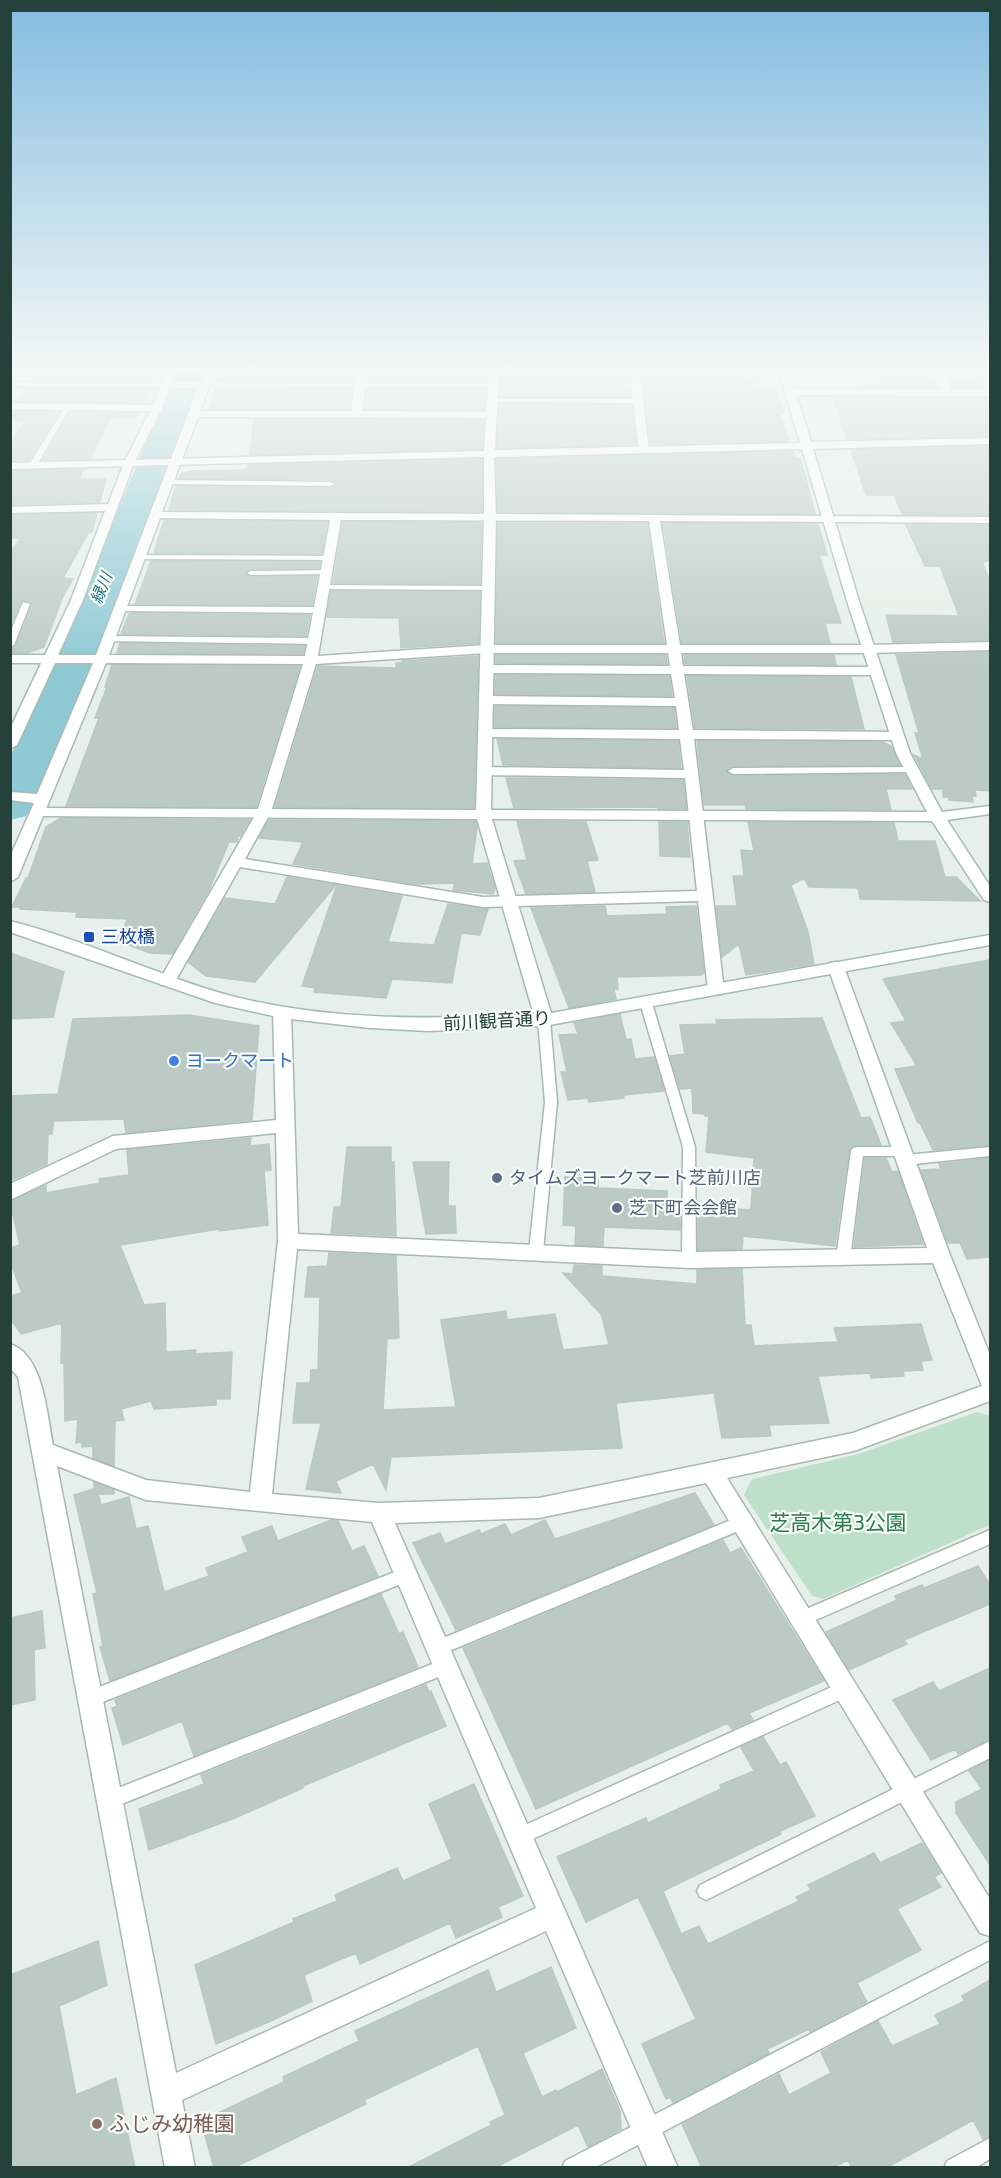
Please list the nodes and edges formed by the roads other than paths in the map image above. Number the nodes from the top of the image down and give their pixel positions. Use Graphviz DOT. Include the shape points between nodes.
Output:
graph roads {
  1 [pos="131,470"];
  2 [pos="172,470"];
  3 [pos="489,470"];
  4 [pos="813,470"];
  5 [pos="168,483"];
  6 [pos="330,484"];
  7 [pos="112,507"];
  8 [pos="10,510"];
  9 [pos="157,515"];
  10 [pos="336,516"];
  11 [pos="490,517"];
  12 [pos="654,518"];
  13 [pos="828,519"];
  14 [pos="990,520"];
  15 [pos="140,557"];
  16 [pos="327,572"];
  17 [pos="251,573"];
  18 [pos="488,588"];
  19 [pos="26,604"];
  20 [pos="120,609"];
  21 [pos="320,610"];
  22 [pos="109,639"];
  23 [pos="315,640"];
  24 [pos="10,645"];
  25 [pos="990,646"];
  26 [pos="674,647"];
  27 [pos="486,649"];
  28 [pos="868,649"];
  29 [pos="10,659"];
  30 [pos="51,659"];
  31 [pos="100,659"];
  32 [pos="312,660"];
  33 [pos="486,669"];
  34 [pos="677,670"];
  35 [pos="876,671"];
  36 [pos="485,700"];
  37 [pos="682,702"];
  38 [pos="484,733"];
  39 [pos="687,735"];
  40 [pos="897,736"];
  41 [pos="10,745"];
  42 [pos="912,770"];
  43 [pos="483,771"];
  44 [pos="733,771"];
  45 [pos="692,774"];
  46 [pos="10,796"];
  47 [pos="41,805"];
  48 [pos="990,810"];
  49 [pos="264,812"];
  50 [pos="483,815"];
  51 [pos="696,816"];
  52 [pos="937,817"];
  53 [pos="237,862"];
  54 [pos="10,877"];
  55 [pos="707,896"];
  56 [pos="990,897"];
  57 [pos="509,901"];
  58 [pos="10,926"];
  59 [pos="990,940"];
  60 [pos="836,967"];
  61 [pos="167,981"];
  62 [pos="716,990"];
  63 [pos="646,1003"];
  64 [pos="282,1012"];
  65 [pos="544,1020"];
  66 [pos="284,1126"];
  67 [pos="990,1152"];
  68 [pos="904,1156"];
  69 [pos="10,1193"];
  70 [pos="288,1242"];
  71 [pos="536,1251"];
  72 [pos="940,1255"];
  73 [pos="843,1258"];
  74 [pos="689,1260"];
  75 [pos="10,1352"];
  76 [pos="990,1380"];
  77 [pos="990,1392"];
  78 [pos="43,1451"];
  79 [pos="712,1473"];
  80 [pos="260,1503"];
  81 [pos="379,1514"];
  82 [pos="743,1522"];
  83 [pos="990,1538"];
  84 [pos="405,1575"];
  85 [pos="803,1618"];
  86 [pos="441,1657"];
  87 [pos="847,1688"];
  88 [pos="90,1699"];
  89 [pos="990,1749"];
  90 [pos="908,1791"];
  91 [pos="109,1800"];
  92 [pos="520,1836"];
  93 [pos="706,1891"];
  94 [pos="553,1914"];
  95 [pos="990,1923"];
  96 [pos="990,1950"];
  97 [pos="165,2094"];
  98 [pos="646,2128"];
  99 [pos="990,2148"];
  100 [pos="180,2168"];
  101 [pos="572,2168"];
  102 [pos="663,2168"];
  103 [pos="954,2168"];
  1 -- 7 [label="street"];
  2 -- 5 [label="street"];
  3 -- 11 [label="street"];
  4 -- 13 [label="street"];
  5 -- 6 [label="lane"];
  5 -- 9 [label="street"];
  7 -- 8 [label="street"];
  7 -- 30 [label="street"];
  9 -- 10 [label="street"];
  9 -- 15 [label="street"];
  10 -- 11 [label="street"];
  10 -- 16 [label="street"];
  11 -- 12 [label="street"];
  11 -- 18 [label="street"];
  12 -- 13 [label="street"];
  12 -- 26 [label="street"];
  13 -- 14 [label="street"];
  13 -- 28 [label="street"];
  15 -- 16 [label="lane"];
  15 -- 20 [label="street"];
  16 -- 17 [label="lane"];
  16 -- 18 [label="lane"];
  16 -- 21 [label="street"];
  18 -- 27 [label="street"];
  19 -- 24 [label="lane"];
  20 -- 21 [label="lane"];
  20 -- 22 [label="street"];
  21 -- 23 [label="street"];
  22 -- 23 [label="lane"];
  22 -- 31 [label="street"];
  23 -- 32 [label="street"];
  25 -- 28 [label="street"];
  26 -- 27 [label="street"];
  26 -- 28 [label="street"];
  26 -- 34 [label="street"];
  27 -- 32 [label="street"];
  27 -- 33 [label="street"];
  28 -- 35 [label="street"];
  29 -- 30 [label="street"];
  30 -- 31 [label="street"];
  30 -- 41 [label="street"];
  31 -- 32 [label="street"];
  31 -- 47 [label="street"];
  32 -- 49 [label="street"];
  33 -- 34 [label="street"];
  33 -- 36 [label="street"];
  34 -- 35 [label="street"];
  34 -- 37 [label="street"];
  35 -- 40 [label="street"];
  36 -- 37 [label="street"];
  36 -- 38 [label="street"];
  37 -- 39 [label="street"];
  38 -- 39 [label="street"];
  38 -- 43 [label="street"];
  39 -- 40 [label="street"];
  39 -- 45 [label="street"];
  40 -- 42 [label="street"];
  42 -- 44 [label="lane"];
  42 -- 52 [label="street"];
  43 -- 45 [label="street"];
  43 -- 50 [label="street"];
  45 -- 51 [label="street"];
  46 -- 47 [label="street"];
  47 -- 49 [label="street"];
  47 -- 54 [label="street"];
  48 -- 52 [label="street"];
  49 -- 50 [label="street"];
  49 -- 53 [label="street"];
  50 -- 51 [label="street"];
  50 -- 57 [label="street"];
  51 -- 52 [label="street"];
  51 -- 55 [label="street"];
  52 -- 56 [label="street"];
  53 -- 57 [label="street" via="483,902"];
  53 -- 61 [label="street"];
  55 -- 57 [label="street"];
  55 -- 62 [label="street"];
  57 -- 65 [label="street"];
  58 -- 61 [label="street, 前川観音通り"];
  59 -- 60 [label="street, 前川観音通り"];
  60 -- 62 [label="street, 前川観音通り"];
  60 -- 68 [label="street"];
  61 -- 64 [label="street, 前川観音通り"];
  62 -- 63 [label="street, 前川観音通り"];
  63 -- 65 [label="street, 前川観音通り"];
  63 -- 74 [label="lane" via="689,1147"];
  64 -- 65 [label="street, 前川観音通り" via="429,1025"];
  64 -- 66 [label="street"];
  65 -- 71 [label="lane" via="550,1102"];
  66 -- 69 [label="street" via="113,1143"];
  66 -- 70 [label="street"];
  67 -- 68 [label="lane"];
  68 -- 72 [label="street"];
  68 -- 73 [label="lane" via="857,1151"];
  70 -- 71 [label="street"];
  70 -- 80 [label="street"];
  71 -- 74 [label="street"];
  72 -- 73 [label="street"];
  72 -- 76 [label="street"];
  73 -- 74 [label="street"];
  75 -- 78 [label="street" via="28,1374"];
  77 -- 79 [label="street" via="854,1442"];
  78 -- 80 [label="street" via="146,1490"];
  78 -- 88 [label="street"];
  79 -- 81 [label="street" via="539,1508"];
  79 -- 82 [label="street"];
  80 -- 81 [label="street"];
  81 -- 84 [label="street"];
  82 -- 85 [label="street"];
  82 -- 86 [label="lane"];
  83 -- 85 [label="lane"];
  84 -- 86 [label="street"];
  84 -- 88 [label="lane"];
  85 -- 87 [label="street"];
  86 -- 91 [label="lane"];
  86 -- 92 [label="street"];
  87 -- 90 [label="street"];
  87 -- 92 [label="lane"];
  88 -- 91 [label="street"];
  89 -- 90 [label="lane"];
  90 -- 93 [label="lane"];
  90 -- 95 [label="street"];
  91 -- 97 [label="street"];
  92 -- 94 [label="street"];
  94 -- 97 [label="street"];
  94 -- 98 [label="street"];
  96 -- 98 [label="lane"];
  97 -- 100 [label="street"];
  98 -- 101 [label="lane"];
  98 -- 102 [label="street"];
  99 -- 103 [label="lane"];
}
